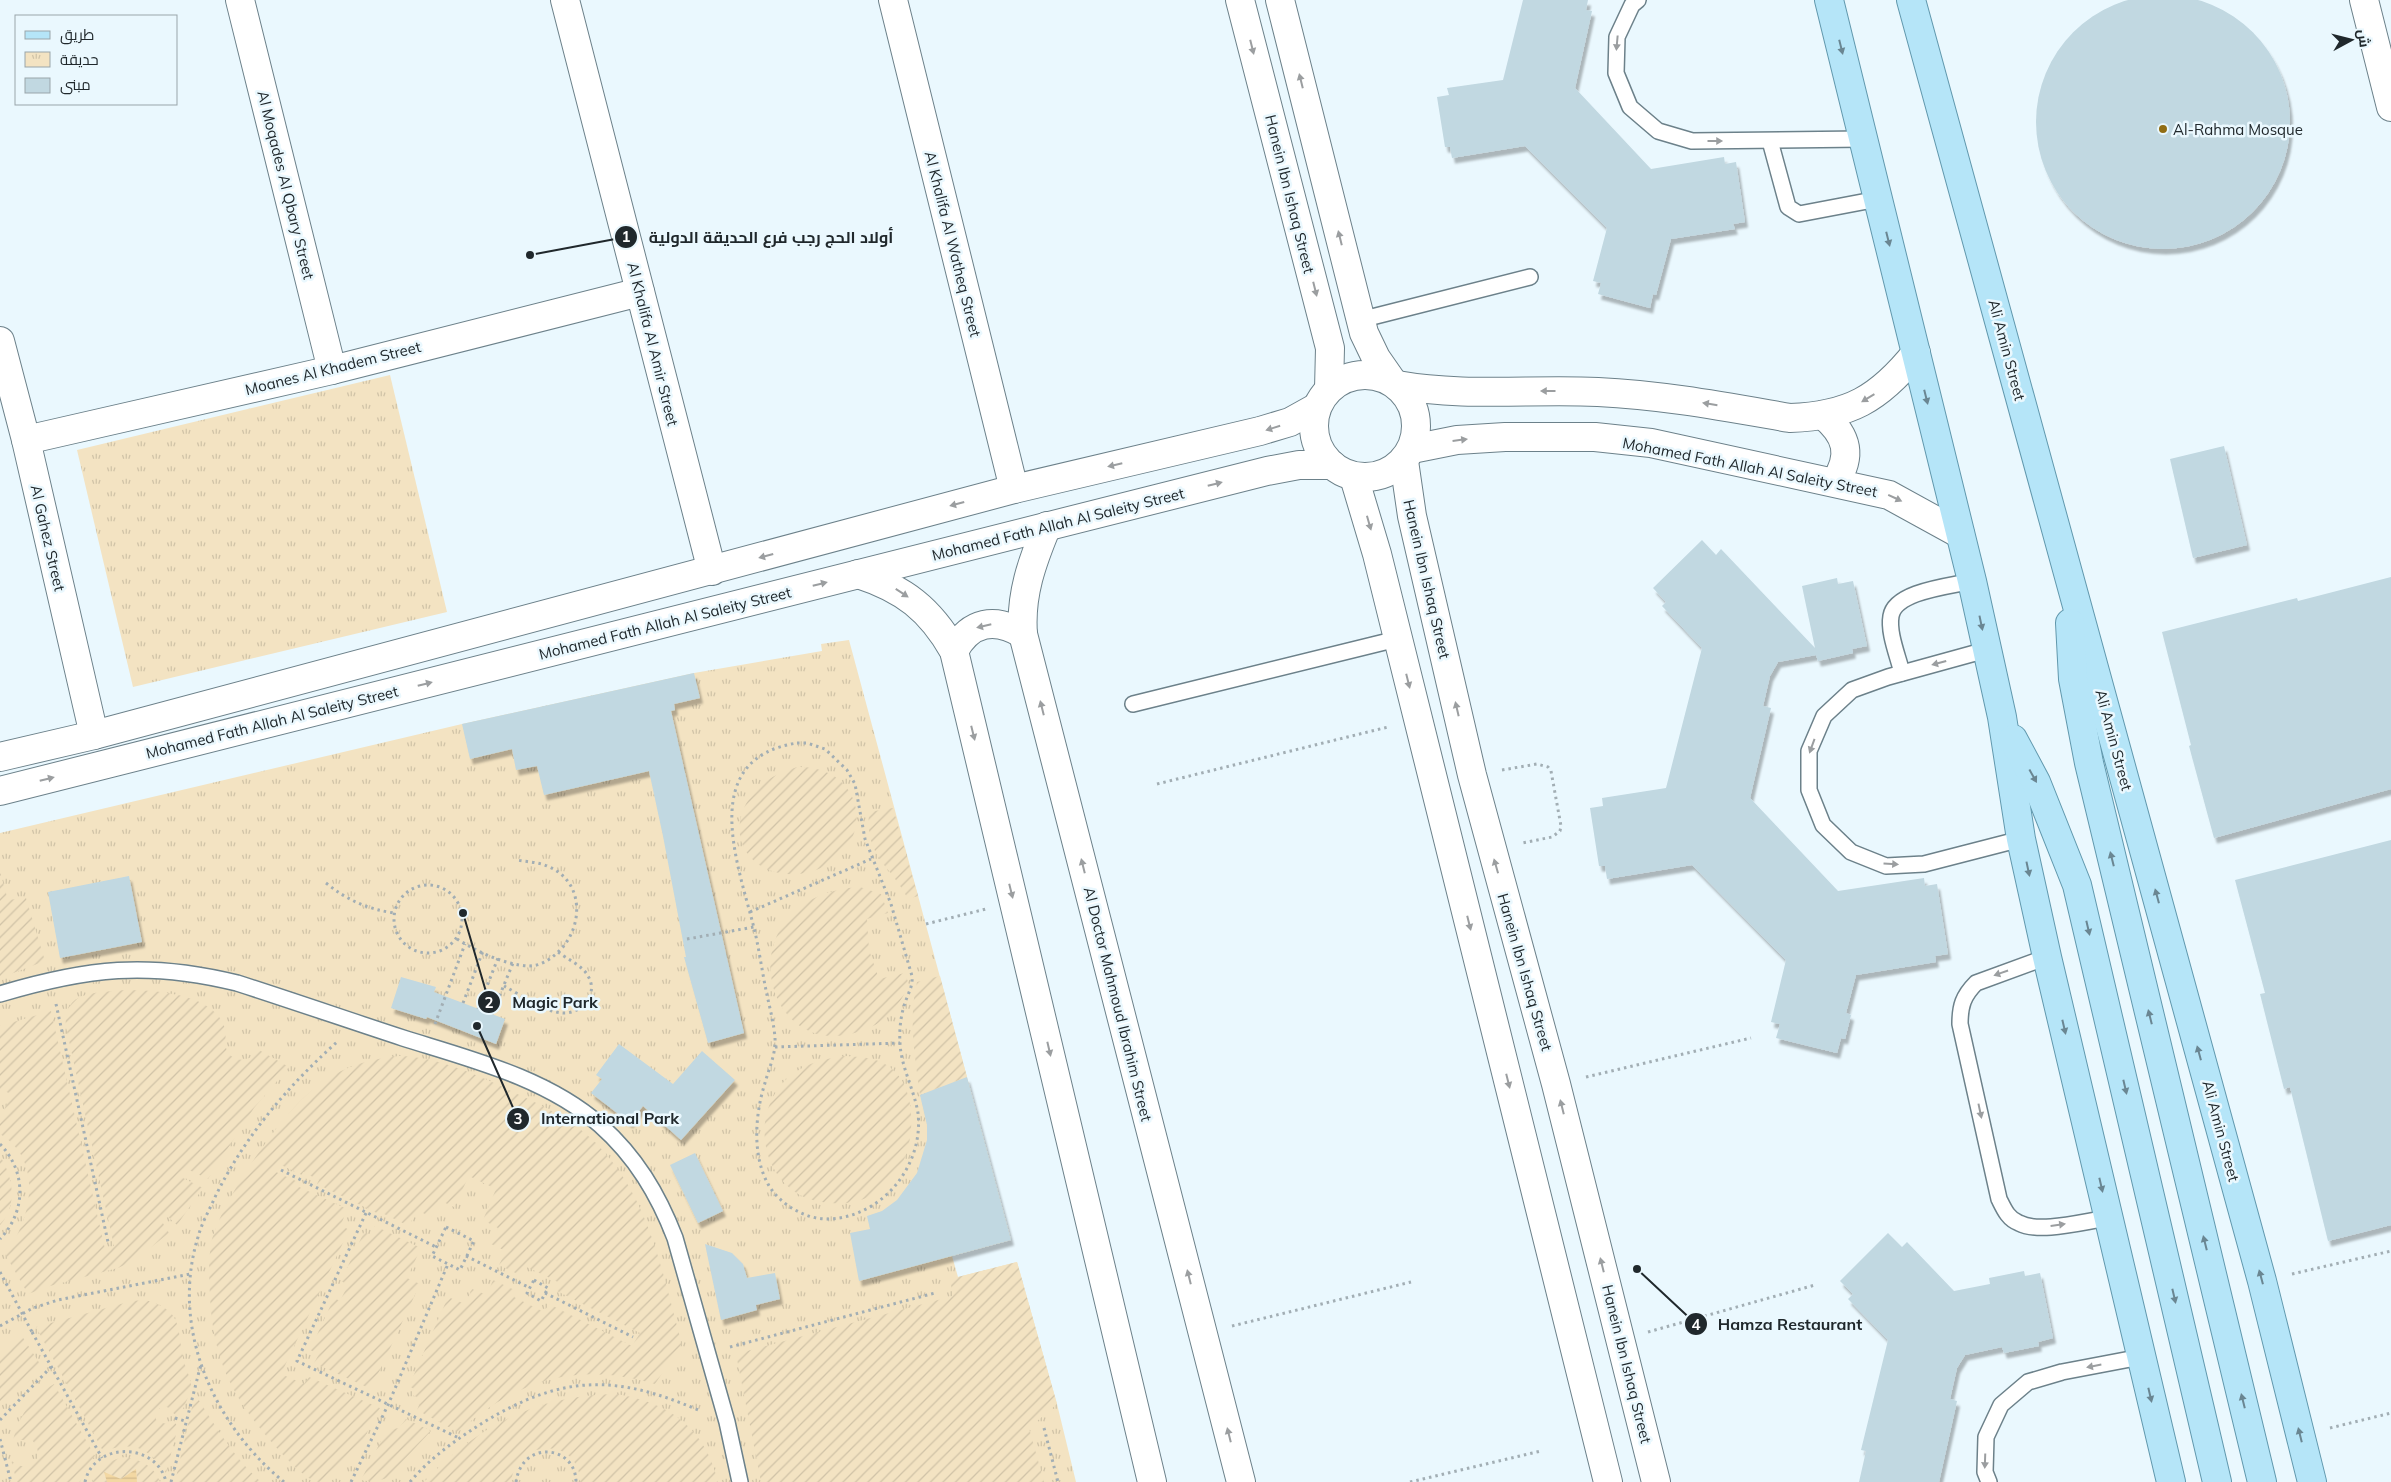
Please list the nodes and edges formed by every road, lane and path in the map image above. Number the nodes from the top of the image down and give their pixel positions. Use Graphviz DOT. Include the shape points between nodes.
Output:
graph roads {
  1 [pos="240,0"];
  2 [pos="565,0"];
  3 [pos="893,0"];
  4 [pos="1240,0"];
  5 [pos="1280,0"];
  6 [pos="1638,0"];
  7 [pos="1829,0"];
  8 [pos="1911,0"];
  9 [pos="2364,0"];
  10 [pos="2391,108"];
  11 [pos="1863,139"];
  12 [pos="1770,141"];
  13 [pos="1878,199"];
  14 [pos="1530,277"];
  15 [pos="640,292"];
  16 [pos="1360,320"];
  17 [pos="0,341"];
  18 [pos="1916,353"];
  19 [pos="332,370"];
  20 [pos="1395,383"];
  21 [pos="1323,398"];
  22 [pos="1823,415"];
  23 [pos="26,440"];
  24 [pos="1408,455"];
  25 [pos="1343,471"];
  26 [pos="1836,482"];
  27 [pos="1014,489"];
  28 [pos="1047,526"];
  29 [pos="1960,534"];
  30 [pos="2066,566"];
  31 [pos="712,571"];
  32 [pos="858,574"];
  33 [pos="1972,581"];
  34 [pos="1024,634"];
  35 [pos="1398,639"];
  36 [pos="1986,650"];
  37 [pos="954,651"];
  38 [pos="1902,673"];
  39 [pos="1133,704"];
  40 [pos="2002,717"];
  41 [pos="1418,720"];
  42 [pos="94,735"];
  43 [pos="0,757"];
  44 [pos="1472,775"];
  45 [pos="1157,784"];
  46 [pos="0,791"];
  47 [pos="2022,839"];
  48 [pos="1491,848"];
  49 [pos="871,858"];
  50 [pos="517,860"];
  51 [pos="326,883"];
  52 [pos="1014,901"];
  53 [pos="750,912"];
  54 [pos="394,913"];
  55 [pos="926,924"];
  56 [pos="754,927"];
  57 [pos="903,930"];
  58 [pos="898,931"];
  59 [pos="457,939"];
  60 [pos="687,940"];
  61 [pos="465,944"];
  62 [pos="483,952"];
  63 [pos="558,952"];
  64 [pos="2047,957"];
  65 [pos="498,958"];
  66 [pos="513,963"];
  67 [pos="50,979"];
  68 [pos="504,986"];
  69 [pos="0,994"];
  70 [pos="463,1003"];
  71 [pos="478,1009"];
  72 [pos="492,1014"];
  73 [pos="358,1023"];
  74 [pos="1751,1038"];
  75 [pos="900,1043"];
  76 [pos="427,1046"];
  77 [pos="775,1047"];
  78 [pos="1556,1084"];
  79 [pos="0,1144"];
  80 [pos="280,1170"];
  81 [pos="366,1213"];
  82 [pos="2109,1218"];
  83 [pos="0,1239"];
  84 [pos="108,1242"];
  85 [pos="436,1247"];
  86 [pos="2391,1251"];
  87 [pos="466,1256"];
  88 [pos="448,1264"];
  89 [pos="0,1272"];
  90 [pos="190,1274"];
  91 [pos="2262,1281"];
  92 [pos="1411,1282"];
  93 [pos="1815,1285"];
  94 [pos="530,1288"];
  95 [pos="545,1293"];
  96 [pos="935,1293"];
  97 [pos="0,1326"];
  98 [pos="1203,1333"];
  99 [pos="633,1337"];
  100 [pos="1621,1340"];
  101 [pos="708,1352"];
  102 [pos="2141,1358"];
  103 [pos="201,1364"];
  104 [pos="52,1367"];
  105 [pos="388,1405"];
  106 [pos="2391,1413"];
  107 [pos="175,1418"];
  108 [pos="0,1420"];
  109 [pos="185,1421"];
  110 [pos="727,1422"];
  111 [pos="1044,1428"];
  112 [pos="2300,1435"];
  113 [pos="459,1438"];
  114 [pos="0,1439"];
  115 [pos="1541,1451"];
  116 [pos="102,1458"];
  117 [pos="10,1482"];
  118 [pos="85,1482"];
  119 [pos="166,1482"];
  120 [pos="171,1482"];
  121 [pos="284,1482"];
  122 [pos="351,1482"];
  123 [pos="410,1482"];
  124 [pos="516,1482"];
  125 [pos="576,1482"];
  126 [pos="740,1482"];
  127 [pos="1058,1482"];
  128 [pos="1152,1482"];
  129 [pos="1241,1482"];
  130 [pos="1410,1482"];
  131 [pos="1608,1482"];
  132 [pos="1656,1482"];
  133 [pos="1989,1482"];
  134 [pos="2171,1482"];
  135 [pos="2218,1482"];
  136 [pos="2262,1482"];
  137 [pos="2312,1482"];
  1 -- 19 [label="street, Al Moqades Al Qbary Street"];
  2 -- 15 [label="street, Al Khalifa Al Amir Street"];
  3 -- 27 [label="street, Al Khalifa Al Watheq Street"];
  4 -- 21 [label="street, Hanein Ibn Ishaq Street, one-way" via="1330,348"];
  16 -- 5 [label="street, one-way"];
  6 -- 12 [label="lane, one-way" via="1632,5 1616,37 1616,73 1630,107 1658,131 1692,141"];
  7 -- 11 [label="main road, one-way"];
  8 -- 30 [label="main road, Ali Amin Street"];
  9 -- 10 [label="street"];
  11 -- 12 [label="lane"];
  11 -- 13 [label="main road"];
  12 -- 13 [label="lane" via="1788,207 1793,212 1799,214"];
  13 -- 18 [label="main road, one-way"];
  14 -- 16 [label="lane"];
  15 -- 19 [label="street, Moanes Al Khadem Street"];
  15 -- 31 [label="street, Al Khalifa Al Amir Street"];
  16 -- 20 [label="street" via="1376,358"];
  17 -- 23 [label="street, Al Gahez Street"];
  18 -- 22 [label="street, one-way" via="1895,379 1879,392 1862,402"];
  18 -- 29 [label="main road, one-way"];
  19 -- 23 [label="street, Moanes Al Khadem Street"];
  20 -- 21 [label="street" via="1376,375 1359,374 1342,379"];
  22 -- 20 [label="street, one-way" via="1790,418 1680,400 1607,393 1470,393"];
  20 -- 24 [label="street" via="1409,398 1416,415 1417,432"];
  21 -- 25 [label="street" via="1315,435 1319,449"];
  21 -- 27 [label="street, Mohamed Fath Allah Al Saleity Street, one-way" via="1290,422 1260,431"];
  22 -- 26 [label="street" via="1844,441 1845,463"];
  23 -- 42 [label="street, Al Gahez Street"];
  24 -- 25 [label="street" via="1390,472 1372,478"];
  24 -- 26 [label="street, Mohamed Fath Allah Al Saleity Street, one-way" via="1434,444 1481,438 1595,437 1651,444"];
  44 -- 24 [label="street, Hanein Ibn Ishaq Street, one-way" via="1412,516"];
  28 -- 25 [label="street, Mohamed Fath Allah Al Saleity Street, one-way" via="1267,470 1299,465"];
  25 -- 35 [label="street, one-way" via="1372,535"];
  26 -- 29 [label="street, Mohamed Fath Allah Al Saleity Street, one-way" via="1888,495"];
  27 -- 31 [label="street, Mohamed Fath Allah Al Saleity Street, one-way"];
  28 -- 32 [label="street, Mohamed Fath Allah Al Saleity Street"];
  28 -- 34 [label="street, Al Doctor Mahmoud Ibrahim Street" via="1029,569 1022,617"];
  29 -- 33 [label="main road"];
  91 -- 30 [label="main road, Ali Amin Street, one-way"];
  136 -- 30 [label="main road, one-way" via="2079,717 2073,679"];
  31 -- 42 [label="street, Mohamed Fath Allah Al Saleity Street"];
  32 -- 37 [label="street, one-way" via="897,590 915,602 939,627"];
  46 -- 32 [label="street, Mohamed Fath Allah Al Saleity Street, one-way"];
  33 -- 36 [label="main road, one-way"];
  33 -- 38 [label="lane" via="1912,595 1895,606 1891,626"];
  34 -- 37 [label="street, one-way" via="998,624 984,625 960,639"];
  98 -- 34 [label="street, Al Doctor Mahmoud Ibrahim Street, one-way"];
  35 -- 39 [label="lane"];
  35 -- 41 [label="street, one-way"];
  36 -- 38 [label="lane, one-way"];
  36 -- 40 [label="main road"];
  37 -- 52 [label="street, one-way"];
  38 -- 47 [label="lane, one-way" via="1852,690 1824,716 1809,751 1809,790 1823,825 1851,852 1886,866 1924,864"];
  40 -- 47 [label="main road"];
  40 -- 135 [label="main road, one-way" via="2036,782 2078,884"];
  41 -- 45 [label="path"];
  41 -- 131 [label="street, one-way"];
  42 -- 43 [label="street, Mohamed Fath Allah Al Saleity Street"];
  44 -- 48 [label="street, Hanein Ibn Ishaq Street"];
  44 -- 48 [label="path" via="1537,764 1551,771 1560,831 1552,837"];
  47 -- 64 [label="main road, one-way"];
  78 -- 48 [label="street, Hanein Ibn Ishaq Street, one-way"];
  49 -- 53 [label="path"];
  49 -- 53 [label="path" via="854,784 837,758 807,743 771,749 746,768 732,800 732,835"];
  49 -- 58 [label="path" via="885,888"];
  50 -- 63 [label="path" via="548,866 570,885 578,914 569,941"];
  51 -- 54 [label="path" via="357,904"];
  52 -- 55 [label="path"];
  52 -- 128 [label="street, one-way"];
  53 -- 56 [label="path"];
  54 -- 59 [label="path" via="398,936 415,951 438,953"];
  54 -- 59 [label="path" via="404,894 425,885 436,886 451,894 460,907 463,918"];
  56 -- 60 [label="path"];
  56 -- 77 [label="path"];
  57 -- 58 [label="path"];
  58 -- 75 [label="path" via="913,982 901,1019"];
  59 -- 61 [label="path"];
  61 -- 62 [label="path"];
  61 -- 76 [label="path"];
  62 -- 65 [label="path"];
  62 -- 70 [label="path"];
  63 -- 66 [label="path" via="546,962 530,966"];
  63 -- 68 [label="path" via="588,976 592,990 587,1003 576,1011 562,1013 547,1008"];
  64 -- 82 [label="main road, one-way"];
  64 -- 82 [label="lane, one-way" via="1976,983 1960,1005 1960,1024 1999,1199 2006,1213 2017,1223 2031,1228"];
  65 -- 66 [label="path"];
  65 -- 71 [label="path"];
  66 -- 68 [label="path"];
  67 -- 69 [label="lane"];
  67 -- 73 [label="lane" via="125,969 204,974"];
  67 -- 84 [label="path"];
  68 -- 72 [label="path"];
  73 -- 76 [label="lane"];
  73 -- 90 [label="path" via="304,1072 278,1100 248,1141 209,1210 198,1237"];
  74 -- 78 [label="path"];
  75 -- 77 [label="path"];
  75 -- 77 [label="path" via="918,1113 916,1147 900,1181 887,1195 858,1214 833,1219 809,1216 793,1209 779,1198 766,1178 757,1124"];
  76 -- 101 [label="lane" via="520,1078 549,1092 575,1106 620,1145 653,1188 665,1212"];
  100 -- 78 [label="street, Hanein Ibn Ishaq Street, one-way"];
  79 -- 83 [label="path" via="14,1163 21,1191 14,1219"];
  80 -- 81 [label="path"];
  81 -- 85 [label="path"];
  81 -- 105 [label="path" via="297,1361"];
  82 -- 102 [label="main road"];
  85 -- 87 [label="path" via="446,1227 474,1241"];
  85 -- 88 [label="path" via="432,1256"];
  86 -- 91 [label="path"];
  87 -- 88 [label="path" via="460,1270"];
  87 -- 94 [label="path"];
  88 -- 105 [label="path"];
  89 -- 104 [label="path, bridge"];
  90 -- 97 [label="path" via="58,1300 34,1308"];
  90 -- 103 [label="path" via="191,1325"];
  112 -- 91 [label="main road, Ali Amin Street, one-way"];
  92 -- 98 [label="path"];
  93 -- 100 [label="path"];
  94 -- 95 [label="path" via="534,1280 548,1288"];
  94 -- 95 [label="path" via="527,1293 541,1301"];
  95 -- 99 [label="path"];
  96 -- 101 [label="path"];
  129 -- 98 [label="street, Al Doctor Mahmoud Ibrahim Street, one-way"];
  100 -- 132 [label="street, Hanein Ibn Ishaq Street"];
  101 -- 110 [label="lane"];
  102 -- 133 [label="lane, one-way" via="2062,1372 2028,1382 2001,1405 1986,1437 1985,1472"];
  102 -- 134 [label="main road, one-way"];
  103 -- 109 [label="path"];
  103 -- 121 [label="path" via="225,1418 245,1446"];
  104 -- 108 [label="path"];
  104 -- 116 [label="path"];
  105 -- 113 [label="path"];
  105 -- 122 [label="path"];
  106 -- 112 [label="path"];
  107 -- 109 [label="path"];
  109 -- 120 [label="path"];
  110 -- 113 [label="path" via="656,1393 592,1384 570,1386 526,1399"];
  110 -- 126 [label="lane"];
  111 -- 127 [label="path"];
  112 -- 137 [label="main road, Ali Amin Street"];
  113 -- 123 [label="path" via="439,1452"];
  114 -- 117 [label="path"];
  115 -- 130 [label="path"];
  116 -- 118 [label="path" via="93,1466"];
  116 -- 119 [label="path" via="130,1451 145,1455 157,1464"];
  124 -- 125 [label="path" via="519,1467 527,1458 549,1452 563,1456 576,1475"];
}
